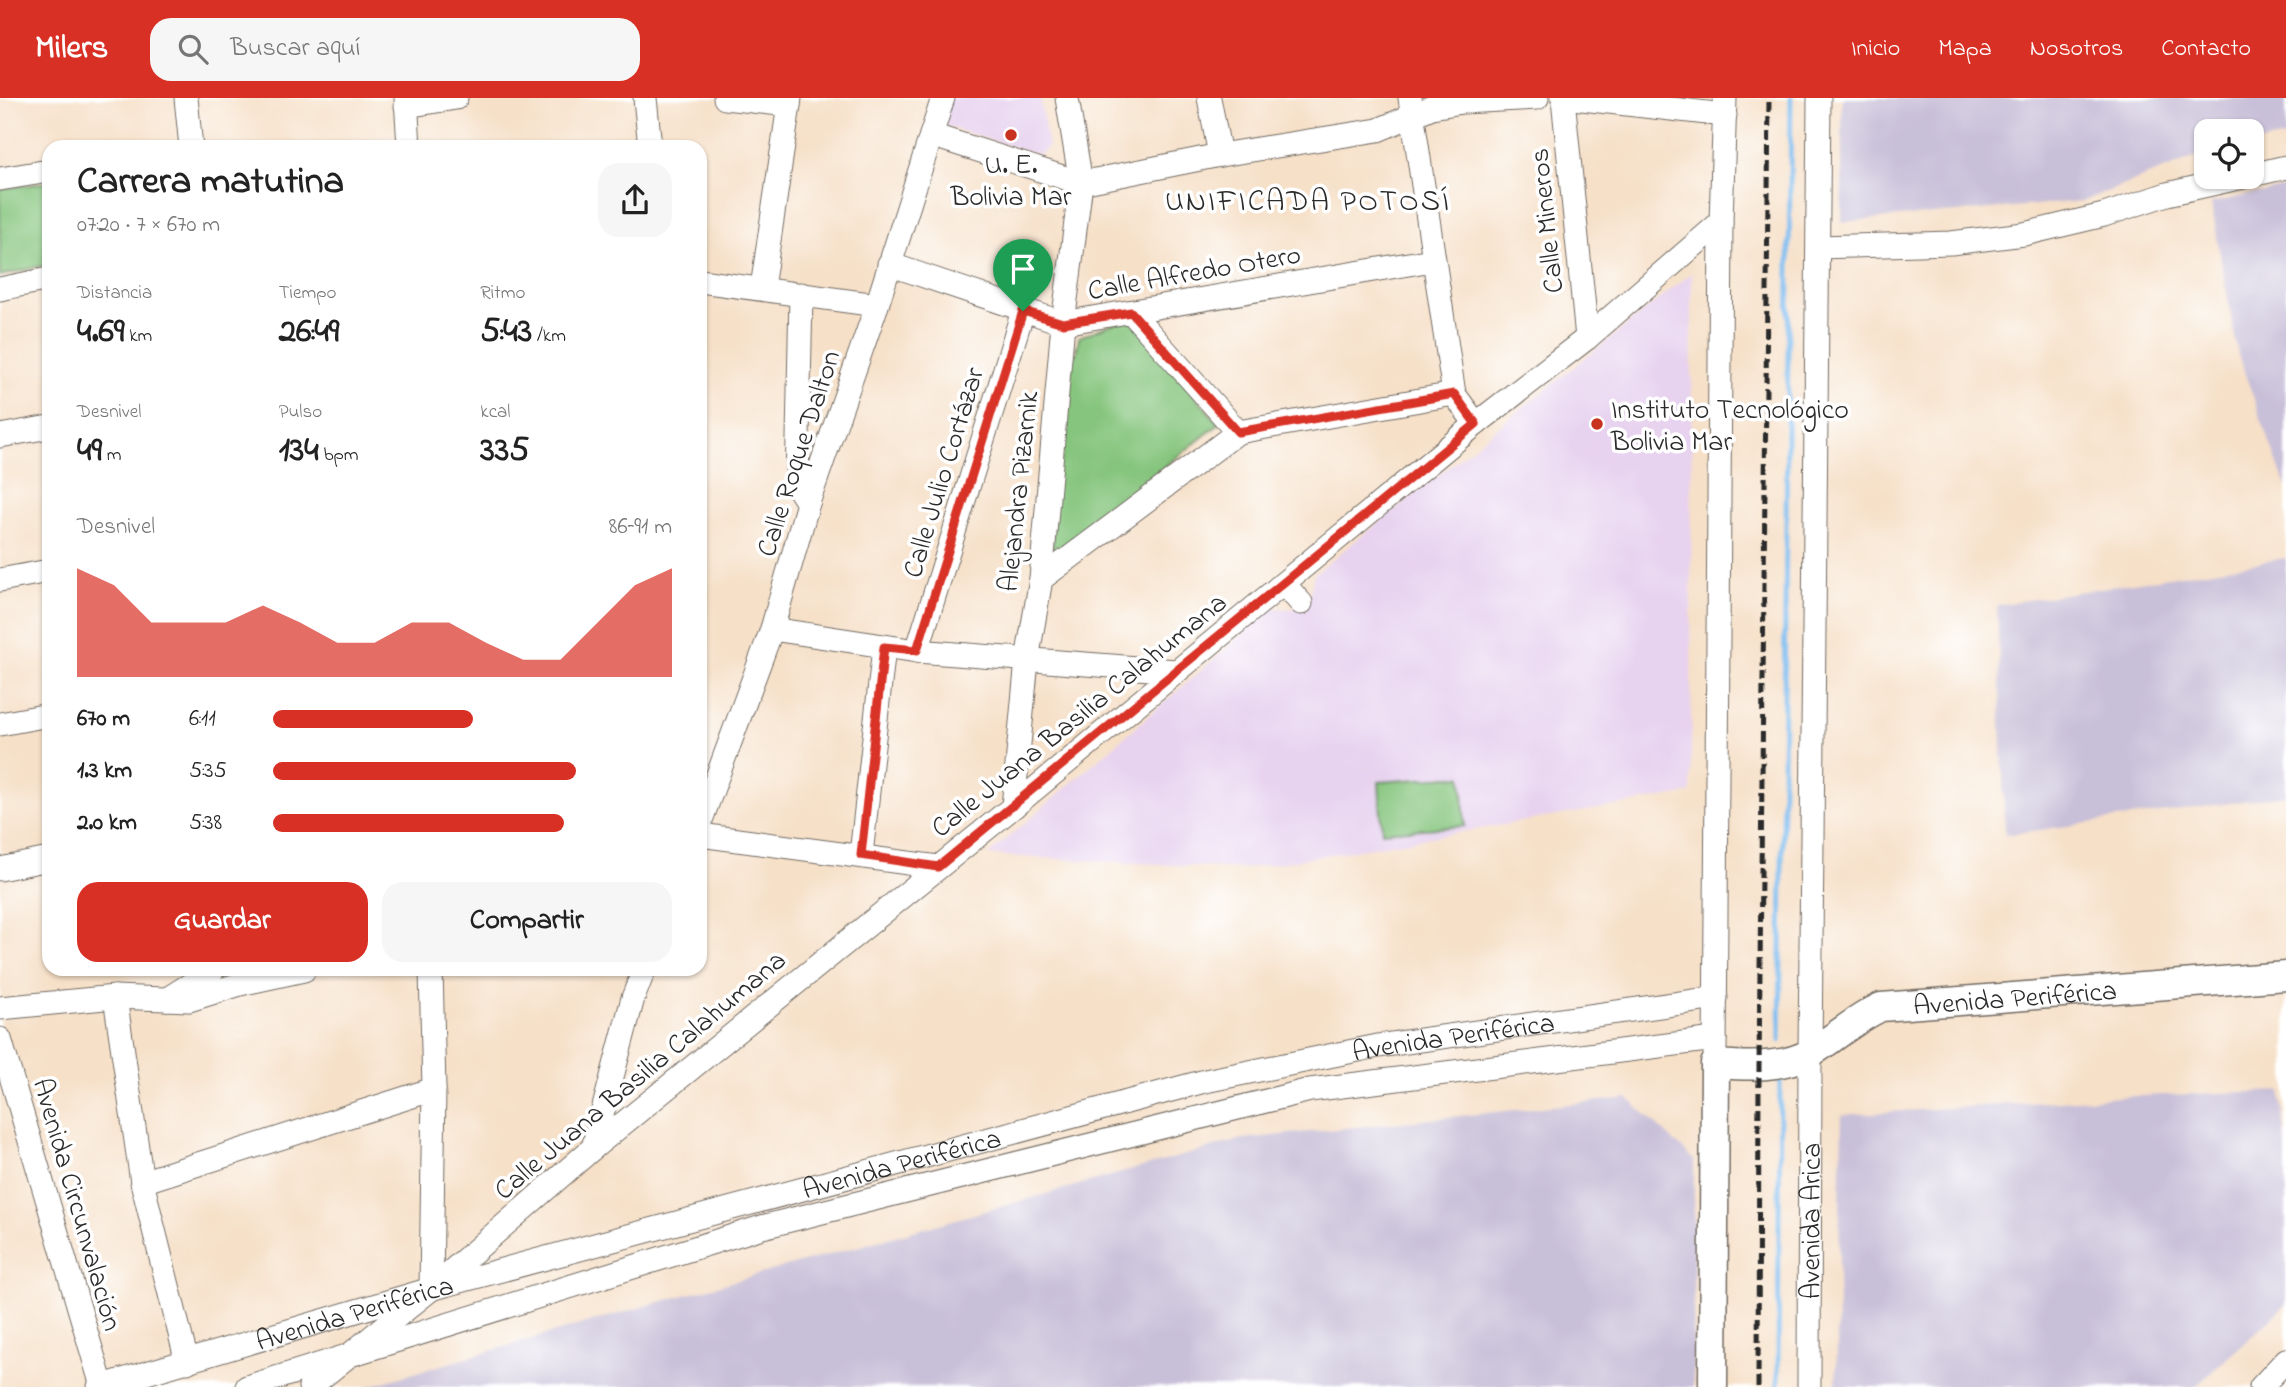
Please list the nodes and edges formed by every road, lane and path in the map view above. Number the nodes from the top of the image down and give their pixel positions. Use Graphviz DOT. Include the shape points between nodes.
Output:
graph roads {
  1 [pos="186,98"];
  2 [pos="456,98"];
  3 [pos="645,98"];
  4 [pos="725,98"];
  5 [pos="943,98"];
  6 [pos="1067,98"];
  7 [pos="1209,98"];
  8 [pos="1537,98"];
  9 [pos="1563,98"];
  10 [pos="1573,98"];
  11 [pos="1819,98"];
  12 [pos="406,102"];
  13 [pos="790,102"];
  14 [pos="1725,106"];
  15 [pos="1411,107"];
  16 [pos="931,135"];
  17 [pos="190,140"];
  18 [pos="409,140"];
  19 [pos="649,140"];
  20 [pos="1220,155"];
  21 [pos="2286,167"];
  22 [pos="42,172"];
  23 [pos="2264,172"];
  24 [pos="0,179"];
  25 [pos="1081,183"];
  26 [pos="2194,188"];
  27 [pos="1721,222"];
  28 [pos="1819,247"];
  29 [pos="1432,260"];
  30 [pos="889,264"];
  31 [pos="42,280"];
  32 [pos="707,282"];
  33 [pos="762,288"];
  34 [pos="0,289"];
  35 [pos="802,294"];
  36 [pos="877,304"];
  37 [pos="1023,311"];
  38 [pos="1131,312"];
  39 [pos="1063,323"];
  40 [pos="1587,338"];
  41 [pos="1454,394"];
  42 [pos="1476,424"];
  43 [pos="42,428"];
  44 [pos="1238,432"];
  45 [pos="0,436"];
  46 [pos="808,503"];
  47 [pos="42,572"];
  48 [pos="1041,579"];
  49 [pos="0,580"];
  50 [pos="1284,584"];
  51 [pos="1301,603"];
  52 [pos="772,629"];
  53 [pos="884,647"];
  54 [pos="917,650"];
  55 [pos="1027,660"];
  56 [pos="1176,671"];
  57 [pos="42,716"];
  58 [pos="0,724"];
  59 [pos="707,804"];
  60 [pos="1013,807"];
  61 [pos="707,836"];
  62 [pos="861,855"];
  63 [pos="42,860"];
  64 [pos="938,867"];
  65 [pos="0,869"];
  66 [pos="203,976"];
  67 [pos="431,976"];
  68 [pos="626,976"];
  69 [pos="641,976"];
  70 [pos="2286,976"];
  71 [pos="239,977"];
  72 [pos="115,997"];
  73 [pos="632,998"];
  74 [pos="1716,998"];
  75 [pos="166,999"];
  76 [pos="0,1008"];
  77 [pos="0,1038"];
  78 [pos="1715,1051"];
  79 [pos="1810,1053"];
  80 [pos="434,1089"];
  81 [pos="593,1148"];
  82 [pos="142,1182"];
  83 [pos="431,1289"];
  84 [pos="349,1355"];
  85 [pos="2286,1360"];
  86 [pos="187,1362"];
  87 [pos="100,1387"];
  88 [pos="247,1387"];
  89 [pos="310,1387"];
  90 [pos="1713,1387"];
  91 [pos="1809,1387"];
  92 [pos="2261,1387"];
  1 -- 17 [label="street"];
  2 -- 12 [label="street"];
  3 -- 19 [label="street"];
  4 -- 13 [label="street"];
  5 -- 16 [label="street, Calle Roque Dalton"];
  6 -- 25 [label="street, Alejandra Pizarnik"];
  7 -- 20 [label="street"];
  8 -- 15 [label="street"];
  9 -- 40 [label="street, Calle Mineros"];
  10 -- 14 [label="street"];
  11 -- 28 [label="street, Avenida Arica"];
  12 -- 18 [label="street"];
  13 -- 33 [label="street"];
  14 -- 27 [label="street"];
  15 -- 20 [label="street" via="1378,130"];
  15 -- 29 [label="street"];
  16 -- 25 [label="street"];
  16 -- 30 [label="street, Calle Roque Dalton"];
  20 -- 25 [label="street"];
  21 -- 23 [label="street"];
  22 -- 24 [label="street"];
  25 -- 39 [label="street, Alejandra Pizarnik"];
  26 -- 28 [label="street" via="2024,234 1951,243"];
  27 -- 40 [label="street, Calle Juana Basilia Calahumana"];
  27 -- 74 [label="street"];
  28 -- 79 [label="street, Avenida Arica"];
  29 -- 38 [label="street, Calle Alfredo Otero"];
  29 -- 41 [label="street"];
  30 -- 36 [label="street, Calle Roque Dalton"];
  30 -- 37 [label="street, Calle Alfredo Otero"];
  31 -- 34 [label="street"];
  32 -- 33 [label="street"];
  33 -- 35 [label="street"];
  35 -- 36 [label="street"];
  35 -- 46 [label="street" via="797,485"];
  36 -- 46 [label="street, Calle Roque Dalton"];
  37 -- 39 [label="street, Calle Alfredo Otero"];
  37 -- 54 [label="street, Calle Julio Cortázar"];
  38 -- 39 [label="street, Calle Alfredo Otero"];
  38 -- 44 [label="street"];
  39 -- 48 [label="street, Alejandra Pizarnik"];
  40 -- 42 [label="street, Calle Juana Basilia Calahumana"];
  41 -- 42 [label="street"];
  41 -- 44 [label="street"];
  42 -- 50 [label="street, Calle Juana Basilia Calahumana"];
  43 -- 45 [label="street"];
  44 -- 48 [label="street"];
  46 -- 52 [label="street, Calle Roque Dalton"];
  47 -- 49 [label="street"];
  48 -- 55 [label="street, Alejandra Pizarnik"];
  50 -- 51 [label="street"];
  50 -- 56 [label="street, Calle Juana Basilia Calahumana"];
  52 -- 53 [label="street"];
  52 -- 59 [label="street, Calle Roque Dalton"];
  53 -- 54 [label="street"];
  53 -- 62 [label="street"];
  54 -- 55 [label="street"];
  55 -- 56 [label="street"];
  55 -- 60 [label="street, Alejandra Pizarnik"];
  56 -- 60 [label="street, Calle Juana Basilia Calahumana"];
  57 -- 58 [label="street"];
  60 -- 64 [label="street, Calle Juana Basilia Calahumana"];
  61 -- 62 [label="street"];
  62 -- 64 [label="street"];
  63 -- 65 [label="street"];
  64 -- 81 [label="street, Calle Juana Basilia Calahumana"];
  66 -- 75 [label="street"];
  67 -- 80 [label="street"];
  68 -- 73 [label="street"];
  69 -- 73 [label="street"];
  70 -- 79 [label="main road, Avenida Periférica" via="1881,1007"];
  71 -- 75 [label="street" via="189,1000"];
  72 -- 75 [label="street"];
  72 -- 76 [label="street"];
  72 -- 82 [label="street"];
  73 -- 81 [label="street"];
  74 -- 78 [label="street"];
  74 -- 83 [label="street, Avenida Periférica" via="1378,1046 1205,1081"];
  77 -- 87 [label="street, Avenida Circunvalación"];
  78 -- 79 [label="main road, Avenida Periférica" via="1759,1067"];
  78 -- 84 [label="street, Avenida Periférica" via="1310,1090 762,1227"];
  78 -- 90 [label="main road"];
  79 -- 91 [label="street, Avenida Arica"];
  80 -- 82 [label="street"];
  80 -- 83 [label="street"];
  81 -- 83 [label="street, Calle Juana Basilia Calahumana"];
  82 -- 86 [label="street"];
  83 -- 84 [label="street, Calle Juana Basilia Calahumana"];
  83 -- 86 [label="street, Avenida Periférica"];
  84 -- 88 [label="street, Avenida Periférica"];
  84 -- 89 [label="street, Calle Juana Basilia Calahumana"];
  85 -- 92 [label="street"];
  86 -- 87 [label="street, Avenida Periférica"];
}
